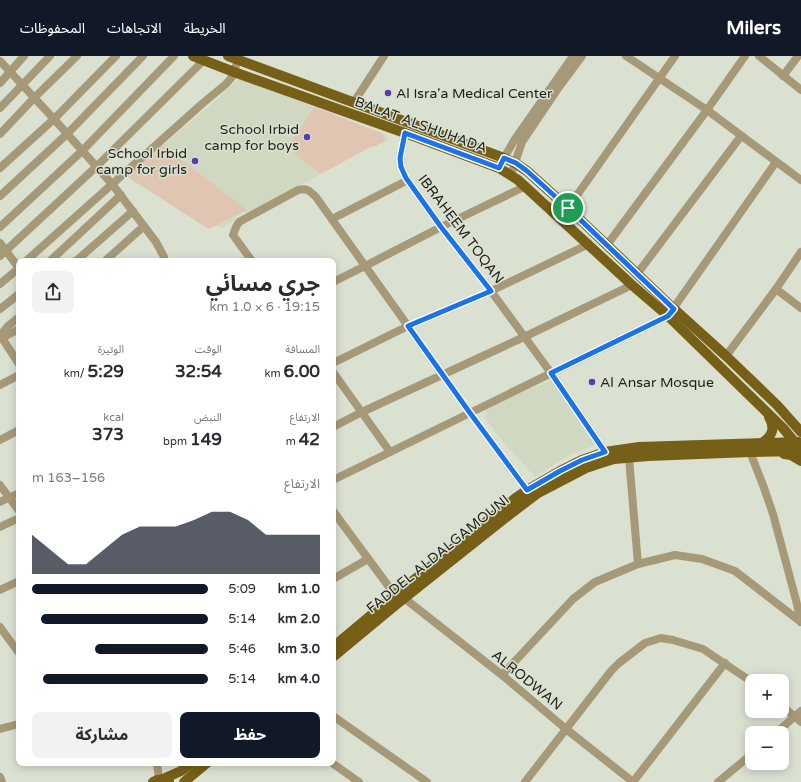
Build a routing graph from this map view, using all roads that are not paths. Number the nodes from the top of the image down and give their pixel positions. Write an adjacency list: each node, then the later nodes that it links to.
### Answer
1 (24, 56): 20 (street)
2 (50, 56): 25 (street)
3 (77, 56): 27 (street)
4 (116, 56): 31 (street)
5 (143, 56): 34 (street)
6 (174, 56): 36 (street)
7 (193, 56): 17 (main road, BALAT ALSHUHADA)
8 (228, 56): 18 (main road)
9 (384, 56): 28 (street)
10 (573, 56): 37 (street)
11 (582, 56): 39 (street)
12 (626, 56): 23 (street)
13 (675, 56): 23 (street)
14 (745, 56): 30 (street)
15 (758, 56): 22 (street)
16 (798, 56): 22 (street)
17 (204, 60): 21 (main road, BALAT ALSHUHADA); 40 (street)
18 (238, 60): 21 (street); 28 (main road)
19 (0, 61): 20 (street)
20 (10, 72): 24 (street); 25 (street)
21 (234, 72): 32 (main road, BALAT ALSHUHADA); 46 (street)
22 (783, 76): 26 (street)
23 (659, 79): 30 (street); 50 (street)
24 (0, 82)
25 (22, 85): 27 (street); 29 (street)
26 (801, 90)
27 (34, 98): 31 (street); 33 (street)
28 (354, 102): 37 (main road)
29 (0, 108)
30 (706, 110): 35 (street); 58 (street)
31 (54, 119): 34 (street); 41 (street)
32 (405, 133): 42 (main road, BALAT ALSHUHADA); 44 (street, IBRAHEEM TOQAN)
33 (0, 134)
34 (67, 134): 36 (street); 49 (street)
35 (741, 136): 38 (street); 70 (street)
36 (82, 151): 40 (street); 54 (street)
37 (504, 158): 39 (main road); 42 (street)
38 (776, 162): 45 (street); 79 (street)
39 (516, 163): 43 (street); 50 (main road)
40 (96, 167): 46 (street); 60 (street)
41 (0, 168)
42 (499, 168): 43 (main road, BALAT ALSHUHADA)
43 (511, 175): 47 (main road, BALAT ALSHUHADA)
44 (408, 180): 52 (street); 55 (street, IBRAHEEM TOQAN)
45 (801, 180)
46 (112, 184): 48 (street); 61 (street)
47 (526, 186): 55 (street); 57 (main road, BALAT ALSHUHADA)
48 (121, 195): 51 (street); 62 (street)
49 (0, 196)
50 (568, 208): 58 (main road)
51 (133, 211): 53 (street); 63 (street)
52 (332, 219): 66 (street); 68 (street)
53 (144, 226): 64 (street); 65 (street)
54 (0, 227)
55 (441, 227): 68 (street); 75 (street, IBRAHEEM TOQAN)
56 (0, 243): 60 (street)
57 (589, 244): 73 (main road, BALAT ALSHUHADA); 75 (street)
58 (607, 245): 70 (main road)
59 (801, 252): 74 (street)
60 (3, 254): 67 (street)
61 (29, 258)
62 (53, 258)
63 (79, 258)
64 (108, 258)
65 (164, 258)
66 (250, 258)
67 (16, 265)
68 (365, 266): 71 (street); 81 (street)
69 (16, 271): 72 (street)
70 (637, 274): 79 (main road)
71 (336, 280)
72 (0, 284)
73 (632, 285): 79 (main road, BALAT ALSHUHADA); 83 (street)
74 (776, 289): 77 (street); 85 (street)
75 (491, 291): 81 (street); 83 (street, IBRAHEEM TOQAN)
76 (16, 296): 78 (street)
77 (801, 308)
78 (0, 309)
79 (671, 313): 85 (main road); 88 (street); 95 (main road, BALAT ALSHUHADA)
80 (16, 319): 84 (street)
81 (408, 326): 87 (street); 89 (street)
82 (16, 330): 84 (street)
83 (524, 337): 88 (street, IBRAHEEM TOQAN); 89 (street)
84 (1, 338): 86 (street)
85 (726, 356): 93 (main road)
86 (16, 360)
87 (336, 362)
88 (551, 373): 96 (street); 105 (street, IBRAHEEM TOQAN)
89 (442, 375): 94 (street); 96 (street)
90 (336, 376): 94 (street)
91 (16, 377): 92 (street)
92 (0, 385)
93 (777, 404): 97 (main road); 100 (main road)
94 (362, 412): 98 (street); 104 (street)
95 (766, 412): 102 (main road); 103 (main road, BALAT ALSHUHADA)
96 (470, 413): 104 (street); 112 (street)
97 (801, 423)
98 (336, 425)
99 (16, 432): 101 (street)
100 (801, 432)
101 (0, 440)
102 (760, 444): 103 (main road, FADDEL ALDALGAMOUNI); 105 (main road, FADDEL ALDALGAMOUNI)
103 (800, 446): 107 (main road, FADDEL ALDALGAMOUNI)
104 (390, 452): 110 (street)
105 (605, 452): 112 (main road, FADDEL ALDALGAMOUNI)
106 (750, 452): 107 (main road, FADDEL ALDALGAMOUNI); 108 (main road, FADDEL ALDALGAMOUNI); 126 (street)
107 (776, 452): 109 (main road)
108 (629, 458): 121 (street); 125 (main road, FADDEL ALDALGAMOUNI)
109 (801, 461)
110 (336, 479)
111 (0, 485): 114 (street)
112 (527, 490): 125 (main road, FADDEL ALDALGAMOUNI)
113 (16, 494): 114 (street)
114 (9, 498): 115 (street); 116 (street)
115 (0, 502)
116 (16, 507)
117 (336, 515): 120 (street, ALRODWAN)
118 (16, 519): 119 (street)
119 (0, 527)
120 (368, 559): 122 (street); 125 (street, ALRODWAN)
121 (638, 564): 126 (street); 131 (street)
122 (336, 577)
123 (16, 582): 124 (street)
124 (0, 590)
125 (400, 597): 129 (main road, FADDEL ALDALGAMOUNI); 131 (street, ALRODWAN)
126 (801, 622)
127 (0, 628): 128 (street)
128 (16, 649)
129 (336, 650)
130 (725, 664): 132 (street); 139 (street); 152 (street)
131 (502, 675): 139 (street, ALRODWAN)
132 (745, 677)
133 (789, 710): 134 (street)
134 (799, 716): 137 (street)
135 (336, 718): 150 (street)
136 (16, 725): 138 (street)
137 (785, 726)
138 (0, 729)
139 (566, 729): 151 (street); 152 (street, ALRODWAN)
140 (745, 760): 153 (street)
141 (158, 766): 146 (street)
142 (188, 766): 146 (main road)
143 (203, 766): 148 (main road)
144 (336, 766): 149 (street)
145 (0, 777): 147 (street)
146 (161, 781)
147 (2, 782)
148 (184, 782)
149 (359, 782)
150 (427, 782)
151 (525, 782)
152 (633, 782)
153 (718, 782)

